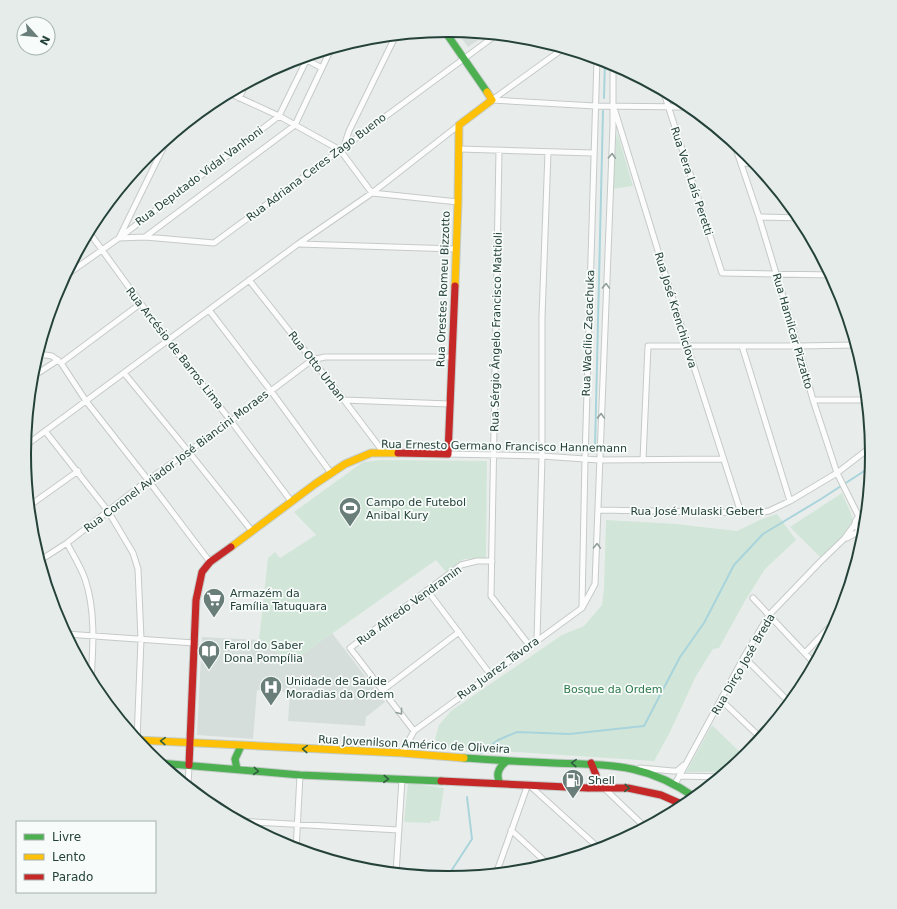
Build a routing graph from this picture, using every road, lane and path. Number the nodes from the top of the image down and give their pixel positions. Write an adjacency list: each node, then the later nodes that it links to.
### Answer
1 (449, 37): 6 (main road)
2 (490, 40): 6 (street, Rua Adriana Ceres Zago Bueno)
3 (393, 41): 24 (street)
4 (559, 52): 16 (street)
5 (328, 55): 10 (street, Rua Deputado Vidal Vanhoni)
6 (464, 58): 16 (main road); 24 (street, Rua Adriana Ceres Zago Bueno)
7 (312, 60): 10 (street)
8 (305, 62): 21 (street, Rua Deputado Vidal Vanhoni)
9 (597, 64): 17 (street, Rua Wacílio Zacachuka)
10 (322, 68): 22 (street, Rua Deputado Vidal Vanhoni)
11 (613, 71): 18 (street, Rua Wacílio Zacachuka)
12 (242, 92): 14 (street)
13 (235, 96): 14 (street)
14 (239, 98): 21 (street)
15 (666, 98): 19 (street, Rua Vera Laís Peretti)
16 (492, 100): 17 (street); 23 (main road)
17 (595, 106): 18 (street); 29 (street, Rua Wacílio Zacachuka)
18 (613, 106): 19 (street); 52 (street, Rua José Krenchiclova); 79 (street, Rua Wacílio Zacachuka, one-way to 18)
19 (668, 106): 20 (street); 46 (street, Rua Vera Laís Peretti)
20 (679, 106)
21 (279, 116): 22 (street); 37 (street, Rua Deputado Vidal Vanhoni)
22 (295, 125): 24 (street); 38 (street, Rua Deputado Vidal Vanhoni)
23 (459, 125): 25 (main road, Rua Orestes Romeu Bizzotto); 33 (street)
24 (342, 148): 33 (street); 38 (street, Rua Adriana Ceres Zago Bueno)
25 (459, 149): 26 (street); 34 (main road, Rua Orestes Romeu Bizzotto)
26 (499, 150): 28 (street); 75 (street, Rua Sérgio Ângelo Francisco Mattioli)
27 (161, 151): 40 (street)
28 (548, 152): 29 (street); 76 (street)
29 (593, 153): 77 (street, Rua Wacílio Zacachuka)
30 (738, 153): 31 (street, Rua Hamilcar Pizzatto)
31 (741, 163): 32 (street); 35 (street, Rua Hamilcar Pizzatto)
32 (748, 163)
33 (372, 193): 34 (street); 42 (street)
34 (458, 202): 43 (main road, Rua Orestes Romeu Bizzotto)
35 (759, 217): 36 (street); 46 (street, Rua Hamilcar Pizzatto)
36 (792, 218)
37 (131, 228): 40 (street, Rua Deputado Vidal Vanhoni); 41 (street)
38 (145, 237): 41 (street, Rua Adriana Ceres Zago Bueno)
39 (92, 238): 44 (street, Rua Arcésio de Barros Lima)
40 (119, 238): 41 (street, Rua Adriana Ceres Zago Bueno); 44 (street, Rua Deputado Vidal Vanhoni)
41 (136, 238)
42 (298, 244): 43 (street); 48 (street)
43 (456, 249): 57 (main road, Rua Orestes Romeu Bizzotto)
44 (101, 250): 45 (street, Rua Deputado Vidal Vanhoni); 49 (street, Rua Arcésio de Barros Lima)
45 (74, 269)
46 (776, 274): 47 (street); 55 (street, Rua Hamilcar Pizzatto)
47 (825, 275)
48 (249, 280): 50 (street); 58 (street, Rua Otto Urban)
49 (140, 304): 51 (street, Rua Arcésio de Barros Lima); 59 (street)
50 (209, 310): 51 (street); 62 (street)
51 (168, 341): 61 (street); 68 (street, Rua Arcésio de Barros Lima)
52 (687, 345): 54 (street); 78 (street, Rua José Krenchiclova); 80 (street)
53 (852, 345): 55 (street)
54 (742, 346): 55 (street); 86 (street)
55 (798, 346): 64 (street, Rua Hamilcar Pizzatto)
56 (43, 355): 59 (street)
57 (451, 357): 58 (street); 67 (main road, Rua Orestes Romeu Bizzotto)
58 (312, 360): 62 (street, Rua Coronel Aviador José Biancini Moraes); 63 (street, Rua Otto Urban)
59 (60, 361): 60 (street); 66 (street)
60 (39, 373)
61 (124, 373): 66 (street); 71 (street)
62 (271, 391): 68 (street, Rua Coronel Aviador José Biancini Moraes); 82 (street)
63 (344, 400): 67 (street); 73 (street, Rua Otto Urban)
64 (812, 400): 65 (street); 83 (street, Rua Hamilcar Pizzatto)
65 (862, 400)
66 (86, 401): 69 (street); 84 (street)
67 (449, 404): 74 (main road, Rua Orestes Romeu Bizzotto)
68 (231, 421): 71 (street, Rua Coronel Aviador José Biancini Moraes); 85 (street, Rua Arcésio de Barros Lima)
69 (45, 431): 70 (street); 81 (street)
70 (31, 441)
71 (188, 450): 84 (street, Rua Coronel Aviador José Biancini Moraes); 94 (street)
72 (866, 451): 83 (street, Rua José Mulaski Gebert)
73 (384, 453): 74 (main road, Rua Ernesto Germano Francisco Hannemann); 82 (main road, Rua Ernesto Germano Francisco Hannemann)
74 (448, 454): 75 (street, Rua Ernesto Germano Francisco Hannemann)
75 (494, 455): 76 (street, Rua Ernesto Germano Francisco Hannemann); 99 (street, Rua Sérgio Ângelo Francisco Mattioli)
76 (542, 456): 77 (street, Rua Ernesto Germano Francisco Hannemann); 111 (street)
77 (585, 459): 79 (street, Rua Ernesto Germano Francisco Hannemann); 104 (street, Rua Wacílio Zacachuka)
78 (723, 459): 80 (street, Rua Ernesto Germano Francisco Hannemann); 90 (street, Rua José Krenchiclova)
79 (599, 460): 80 (street, Rua Ernesto Germano Francisco Hannemann); 88 (street, Rua Wacílio Zacachuka)
80 (643, 460)
81 (78, 472): 87 (street); 89 (street)
82 (331, 473): 85 (main road, Rua Ernesto Germano Francisco Hannemann)
83 (838, 475): 86 (street, Rua José Mulaski Gebert); 91 (street, Rua Hamilcar Pizzatto)
84 (148, 480): 89 (street, Rua Coronel Aviador José Biancini Moraes); 100 (street)
85 (291, 501): 94 (main road, Rua Ernesto Germano Francisco Hannemann)
86 (790, 501): 90 (street, Rua José Mulaski Gebert)
87 (34, 502)
88 (598, 510): 90 (street, Rua José Mulaski Gebert); 101 (street, Rua Wacílio Zacachuka, one-way to 88)
89 (108, 511): 97 (street, Rua Coronel Aviador José Biancini Moraes); 110 (street)
90 (740, 513)
91 (859, 517): 92 (street, Rua Dirço José Breda)
92 (855, 524): 93 (street); 96 (street, Rua Dirço José Breda)
93 (859, 528)
94 (252, 531): 100 (main road, Rua Ernesto Germano Francisco Hannemann)
95 (859, 531): 96 (street, Rua Dirço José Breda)
96 (844, 539): 105 (street, Rua Dirço José Breda)
97 (67, 543): 98 (street, Rua Coronel Aviador José Biancini Moraes); 109 (street)
98 (44, 558)
99 (492, 561): 102 (street, Rua Alfredo Vendramin); 113 (street, Rua Sérgio Ângelo Francisco Mattioli)
100 (210, 562): 112 (main road, Rua Ernesto Germano Francisco Hannemann)
101 (595, 584): 104 (street, Rua Juarez Távora)
102 (427, 590): 107 (street); 119 (street, Rua Alfredo Vendramin)
103 (753, 598): 105 (street)
104 (582, 608): 111 (street, Rua Juarez Távora)
105 (769, 615): 114 (street); 115 (street, Rua Dirço José Breda)
106 (827, 630): 114 (street)
107 (459, 632): 118 (street); 119 (street)
108 (72, 634): 109 (street)
109 (94, 636): 110 (street); 117 (street)
110 (141, 639): 112 (street); 123 (street)
111 (537, 640): 113 (street, Rua Juarez Távora)
112 (194, 643): 126 (main road, Rua Ernesto Germano Francisco Hannemann)
113 (529, 645): 118 (street, Rua Juarez Távora)
114 (805, 653): 116 (street)
115 (744, 657): 120 (street, Rua Dirço José Breda); 121 (street)
116 (812, 660)
117 (92, 671)
118 (490, 674): 122 (street, Rua Juarez Távora)
119 (383, 690): 122 (street, one-way to 122)
120 (721, 700): 124 (street); 130 (street, Rua Dirço José Breda)
121 (787, 700)
122 (414, 730): 128 (street, Rua Juarez Távora)
123 (137, 733)
124 (758, 735)
125 (144, 740): 126 (main road, Rua Jovenilson Américo de Oliveira, one-way to 125)
126 (191, 742): 127 (main road, Rua Jovenilson Américo de Oliveira); 133 (main road, Rua Ernesto Germano Francisco Hannemann)
127 (241, 746): 128 (main road, Rua Jovenilson Américo de Oliveira, one-way to 127); 135 (main road)
128 (402, 753): 129 (main road, Rua Jovenilson Américo de Oliveira)
129 (507, 761): 131 (main road, Rua Jovenilson Américo de Oliveira, one-way to 129); 141 (main road)
130 (687, 762): 134 (street, Rua Jovenilson Américo de Oliveira); 137 (street, Rua Dirço José Breda)
131 (590, 763): 134 (main road, Rua Jovenilson Américo de Oliveira); 145 (main road)
132 (168, 764): 133 (main road)
133 (189, 765): 135 (main road); 140 (street, Rua Ernesto Germano Francisco Hannemann)
134 (627, 766): 143 (main road)
135 (237, 769): 136 (main road, one-way to 136)
136 (300, 775): 139 (main road, one-way to 139); 149 (street)
137 (679, 776): 138 (street); 143 (street, Rua Dirço José Breda)
138 (715, 776)
139 (402, 779): 141 (main road); 151 (street)
140 (188, 781)
141 (500, 783): 142 (main road)
142 (528, 784): 145 (main road); 152 (street); 154 (street)
143 (675, 784): 146 (main road)
144 (603, 787): 145 (main road); 147 (main road, one-way to 147); 150 (street)
145 (588, 788)
146 (691, 795)
147 (679, 803)
148 (250, 822): 149 (street)
149 (297, 824): 151 (street); 153 (street)
150 (642, 824)
151 (399, 830): 156 (street)
152 (511, 830): 155 (street); 157 (street)
153 (296, 843)
154 (595, 845)
155 (545, 861)
156 (396, 868)
157 (498, 869)

